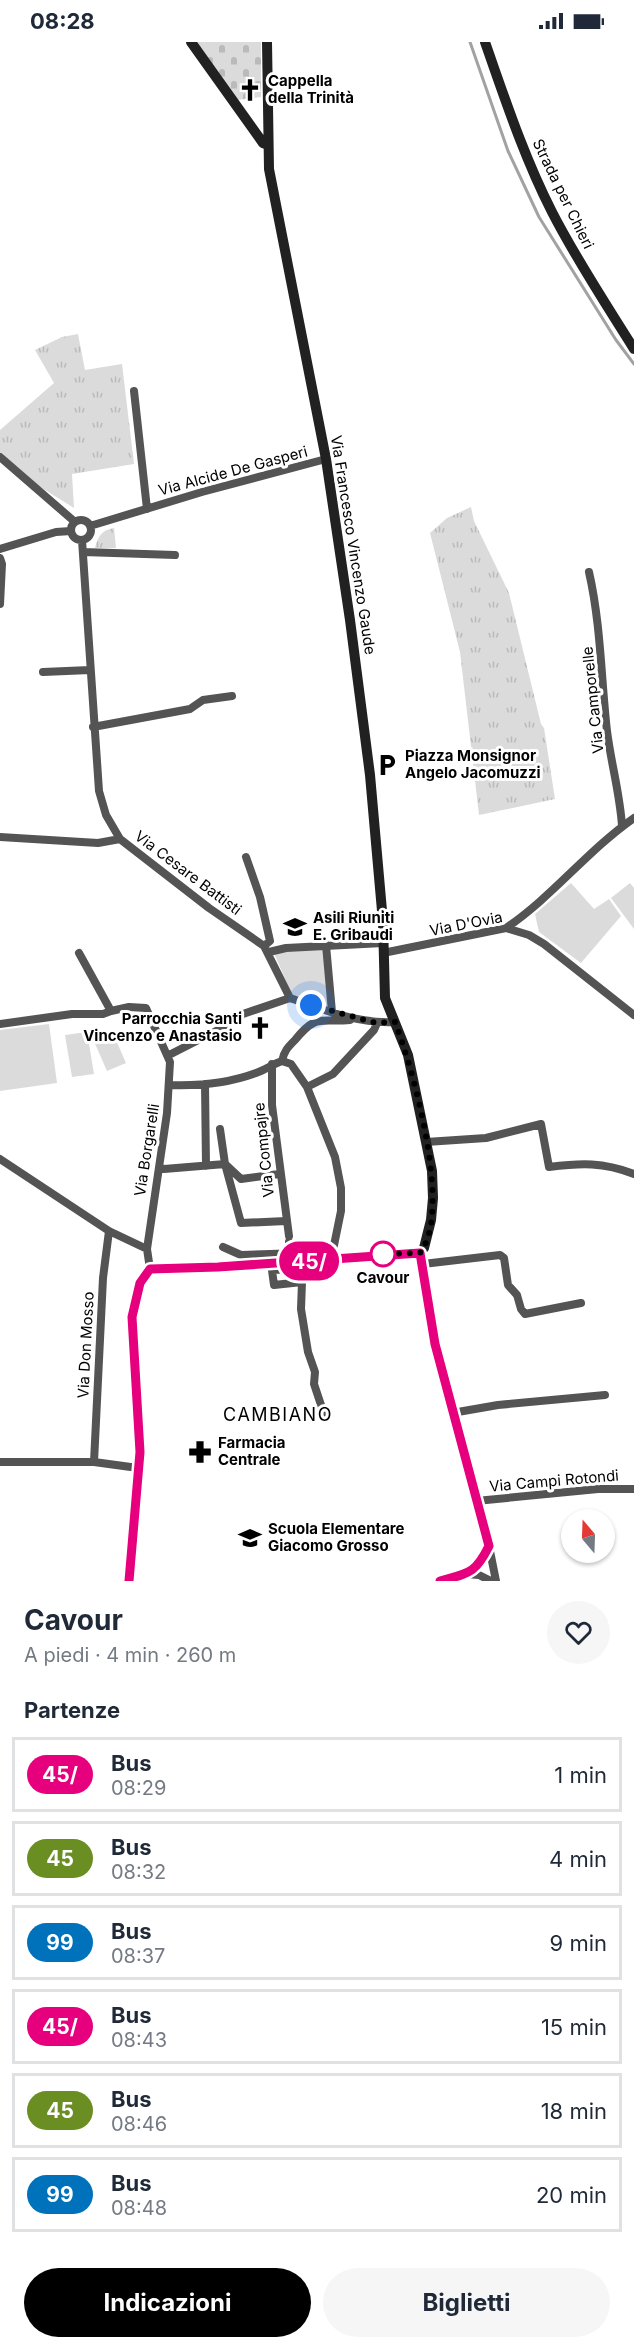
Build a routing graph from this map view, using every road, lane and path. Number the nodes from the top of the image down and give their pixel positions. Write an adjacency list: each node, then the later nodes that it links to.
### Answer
1 (191, 42): 4 (street)
2 (267, 42): 4 (street, Via Francesco Vincenzo Gaude)
3 (484, 42): 5 (street, Strada per Chieri)
4 (268, 145): 8 (street, Via Francesco Vincenzo Gaude)
5 (634, 349)
6 (135, 391): 9 (street, Via Alcide De Gasperi)
7 (0, 457): 10 (street)
8 (326, 459): 9 (street, Via Alcide De Gasperi); 31 (street, Via Francesco Vincenzo Gaude)
9 (147, 509): 11 (street, Via Alcide De Gasperi)
10 (75, 522): 11 (street); 12 (street)
11 (90, 526): 13 (street)
12 (72, 531): 13 (street); 14 (street)
13 (82, 540): 15 (street, Via Cesare Battisti)
14 (0, 549)
15 (83, 552): 16 (street); 20 (street, Via Cesare Battisti)
16 (175, 555)
17 (0, 558): 19 (street)
18 (589, 572): 25 (street, Via Camporelle)
19 (0, 604)
20 (90, 670): 21 (street); 23 (street, Via Cesare Battisti)
21 (43, 672)
22 (232, 696): 23 (street)
23 (93, 726): 27 (street, Via Cesare Battisti)
24 (634, 818): 25 (street)
25 (622, 826): 29 (street)
26 (0, 837): 27 (street)
27 (120, 839): 32 (street, Via Cesare Battisti)
28 (246, 857): 32 (street)
29 (506, 927): 31 (street, Via D'Ovia); 37 (street, Via D'Ovia)
30 (326, 945): 31 (street, Via D'Ovia); 32 (street, Via D'Ovia); 36 (street)
31 (383, 948): 39 (street, Via Francesco Vincenzo Gaude)
32 (266, 949): 34 (street)
33 (79, 953): 35 (street)
34 (290, 998): 36 (street); 42 (street)
35 (111, 1011): 41 (street); 42 (street)
36 (332, 1012): 38 (street)
37 (634, 1015)
38 (354, 1018): 40 (street); 43 (street)
39 (395, 1022): 40 (street); 49 (street, Via Francesco Vincenzo Gaude)
40 (376, 1023): 47 (street)
41 (0, 1024)
42 (169, 1055): 46 (street, Via Borgarelli)
43 (282, 1060): 44 (street); 47 (street)
44 (272, 1064): 45 (street); 54 (street, Via Compajre)
45 (205, 1084): 46 (street); 52 (street)
46 (170, 1085): 53 (street, Via Borgarelli)
47 (307, 1087): 61 (street)
48 (220, 1129): 51 (street)
49 (426, 1142): 55 (street); 62 (street, Via Francesco Vincenzo Gaude)
50 (0, 1159): 57 (street)
51 (225, 1164): 52 (street); 54 (street); 56 (street)
52 (206, 1166): 53 (street)
53 (160, 1168): 59 (street, Via Borgarelli)
54 (279, 1174): 56 (street, Via Compajre)
55 (634, 1174)
56 (286, 1221): 60 (street, Via Compajre)
57 (109, 1231): 59 (street); 72 (street, Via Don Mosso)
58 (223, 1246): 60 (street)
59 (147, 1249): 65 (street, Via Borgarelli)
60 (290, 1253): 61 (street)
61 (332, 1256): 62 (street); 63 (street)
62 (421, 1259): 67 (street); 69 (street)
63 (301, 1265): 64 (street); 66 (street)
64 (272, 1267): 65 (street); 66 (street)
65 (150, 1269): 73 (street)
66 (302, 1282): 70 (street)
67 (581, 1303)
68 (605, 1395): 69 (street)
69 (452, 1413): 75 (street)
70 (324, 1414)
71 (0, 1462): 72 (street)
72 (94, 1462): 73 (street)
73 (138, 1468): 78 (street)
74 (634, 1488): 75 (street, Via Campi Rotondi)
75 (476, 1501): 76 (street)
76 (489, 1546): 77 (street); 81 (street)
77 (466, 1574): 79 (street); 80 (street)
78 (129, 1581)
79 (440, 1581)
80 (491, 1581)
81 (496, 1581)

